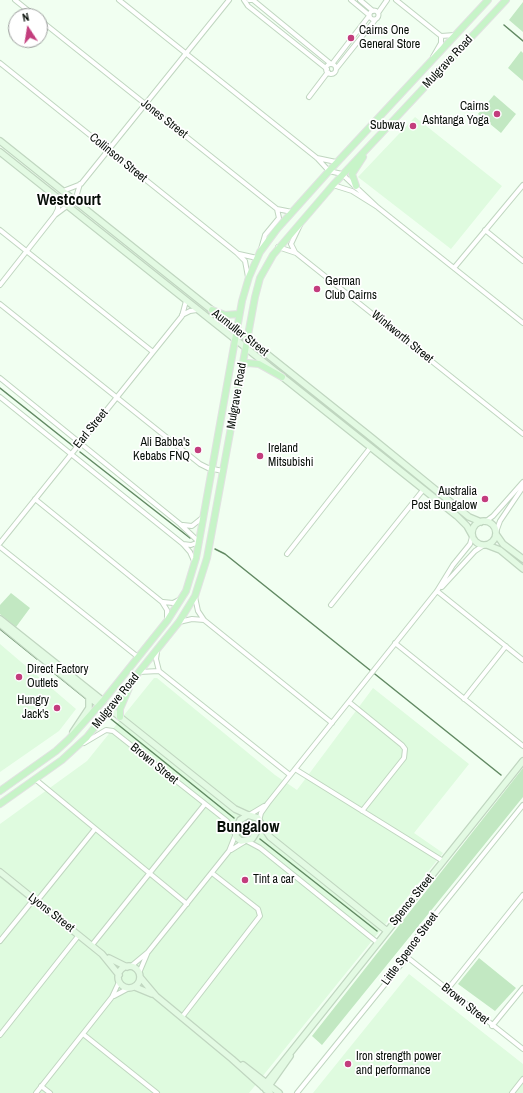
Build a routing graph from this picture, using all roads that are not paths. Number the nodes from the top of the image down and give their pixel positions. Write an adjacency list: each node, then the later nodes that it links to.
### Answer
1 (15, 0): 14 (street)
2 (119, 0): 21 (street)
3 (229, 0): 21 (street)
4 (244, 0): 13 (street)
5 (249, 0): 6 (street)
6 (253, 0): 13 (street); 24 (street)
7 (351, 0): 16 (street)
8 (360, 0): 15 (street)
9 (387, 0): 15 (street)
10 (396, 0): 20 (street)
11 (488, 0): 19 (main road, Mulgrave Road)
12 (503, 1): 30 (main road, Mulgrave Road)
13 (248, 6): 26 (street)
14 (25, 8)
15 (375, 12): 16 (street); 17 (street)
16 (369, 16): 17 (street); 24 (street)
17 (375, 20): 25 (street)
18 (48, 26): 28 (street, Jones Street)
19 (457, 34): 20 (street); 22 (main road, Mulgrave Road)
20 (440, 36): 22 (street)
21 (185, 52): 28 (street); 33 (street)
22 (431, 61): 34 (main road, Mulgrave Road)
23 (0, 63): 31 (street, Collinson Street)
24 (331, 64): 25 (street); 26 (street)
25 (336, 69): 26 (street)
26 (327, 71): 27 (street)
27 (309, 97)
28 (145, 104): 31 (street); 47 (street, Jones Street)
29 (0, 141): 37 (street, Aumuller Street)
30 (374, 141): 36 (main road, Mulgrave Road); 41 (main road)
31 (108, 150): 38 (street); 56 (street, Collinson Street)
32 (0, 152): 43 (street, Aumuller Street)
33 (316, 158): 34 (street); 35 (street)
34 (336, 162): 35 (main road, Mulgrave Road)
35 (329, 171): 36 (street); 48 (main road, Mulgrave Road)
36 (342, 174): 39 (main road, Mulgrave Road); 41 (street)
37 (47, 178): 42 (street, Aumuller Street); 45 (street)
38 (81, 184): 42 (street); 44 (street)
39 (333, 184): 46 (street); 50 (main road, Mulgrave Road)
40 (523, 185): 52 (street)
41 (356, 186): 46 (street)
42 (63, 191): 44 (street, Aumuller Street)
43 (58, 199): 45 (street, Aumuller Street); 49 (street)
44 (79, 204): 59 (street, Aumuller Street)
45 (67, 206): 49 (street); 64 (street, Aumuller Street)
46 (376, 206): 61 (street)
47 (277, 209): 48 (street, Jones Street); 55 (street)
48 (292, 212): 55 (main road, Mulgrave Road)
49 (55, 215): 54 (street)
50 (301, 221): 53 (main road, Mulgrave Road); 57 (street)
51 (0, 230): 54 (street)
52 (485, 230): 60 (street); 61 (street)
53 (278, 247): 57 (street, Winkworth Street); 74 (main road, Mulgrave Road)
54 (26, 251): 63 (street); 76 (street)
55 (260, 252): 58 (main road, Mulgrave Road)
56 (237, 253): 58 (street); 62 (street)
57 (296, 253): 85 (street, Winkworth Street)
58 (257, 258): 62 (main road, Mulgrave Road)
59 (150, 260): 64 (street); 68 (street, Aumuller Street)
60 (523, 261)
61 (454, 268): 71 (street)
62 (248, 277): 69 (main road, Mulgrave Road)
63 (0, 285)
64 (168, 287): 65 (street, Aumuller Street)
65 (186, 301): 67 (street, Aumuller Street); 70 (street, Earl Street)
66 (0, 304): 82 (street)
67 (197, 310): 70 (street, Earl Street); 73 (street, Aumuller Street)
68 (212, 310): 69 (main road); 72 (street, Aumuller Street)
69 (239, 314): 72 (main road, Mulgrave Road)
70 (182, 316): 76 (street, Earl Street)
71 (523, 323)
72 (237, 330): 73 (main road, Mulgrave Road); 74 (street, Aumuller Street)
73 (235, 338): 75 (street, Aumuller Street); 89 (main road, Mulgrave Road)
74 (247, 338): 75 (main road, Mulgrave Road); 80 (street, Aumuller Street)
75 (246, 346): 77 (main road, Mulgrave Road); 78 (street, Aumuller Street)
76 (153, 352): 82 (street, Earl Street)
77 (242, 366): 78 (main road); 90 (main road, Mulgrave Road)
78 (282, 377): 84 (street, Aumuller Street)
79 (0, 378): 86 (street)
80 (308, 388): 84 (street); 96 (street, Aumuller Street)
81 (2, 398): 83 (street); 88 (street)
82 (116, 398): 86 (street, Earl Street); 89 (street)
83 (0, 403)
84 (326, 413): 87 (street, Aumuller Street)
85 (523, 434)
86 (80, 443): 88 (street, Earl Street); 97 (street)
87 (370, 448): 93 (street, Aumuller Street); 105 (street)
88 (71, 454): 94 (street, Earl Street); 102 (street)
89 (212, 469): 90 (street); 95 (main road, Mulgrave Road)
90 (223, 471): 110 (main road, Mulgrave Road)
91 (523, 482): 96 (street)
92 (523, 487): 98 (street)
93 (423, 490): 99 (street, Aumuller Street); 113 (street)
94 (35, 499): 101 (street, Earl Street); 112 (street)
95 (204, 516): 97 (street); 100 (main road, Mulgrave Road)
96 (483, 522): 98 (street); 99 (street)
97 (180, 524): 100 (street)
98 (496, 533): 103 (street); 106 (street)
99 (472, 536): 103 (street); 109 (street)
100 (199, 542): 102 (street); 107 (main road, Mulgrave Road)
101 (0, 543)
102 (183, 544): 107 (street)
103 (486, 545): 108 (street); 109 (street)
104 (0, 547): 122 (street)
105 (287, 554)
106 (523, 559)
107 (195, 563): 111 (main road, Mulgrave Road)
108 (523, 569)
109 (437, 591): 119 (street); 120 (street)
110 (195, 596): 115 (street); 117 (main road, Mulgrave Road)
111 (181, 600): 112 (street); 116 (main road, Mulgrave Road)
112 (162, 602): 116 (street)
113 (331, 605)
114 (0, 619): 130 (street, Brown Street)
115 (204, 620): 117 (street); 133 (street)
116 (167, 621): 122 (main road, Mulgrave Road)
117 (179, 622): 121 (main road, Mulgrave Road)
118 (0, 624): 127 (street, Brown Street)
119 (395, 643): 128 (street); 129 (street)
120 (506, 646): 123 (street); 128 (street)
121 (157, 650): 124 (street); 125 (main road, Mulgrave Road)
122 (138, 657): 130 (main road, Mulgrave Road)
123 (523, 660)
124 (159, 671): 125 (street); 139 (street)
125 (139, 672): 126 (main road, Mulgrave Road)
126 (133, 679): 131 (main road, Mulgrave Road); 132 (main road)
127 (89, 697): 130 (street, Brown Street); 134 (street)
128 (464, 699): 136 (street)
129 (349, 702): 133 (street); 147 (street)
130 (101, 703): 131 (main road, Brown Street); 134 (main road, Mulgrave Road)
131 (110, 709): 132 (street, Brown Street); 135 (main road, Mulgrave Road)
132 (120, 717): 146 (street, Brown Street)
133 (332, 722): 138 (street)
134 (69, 739): 141 (main road, Mulgrave Road)
135 (78, 746): 140 (main road, Mulgrave Road); 144 (street, Brown Street)
136 (523, 746)
137 (523, 761): 159 (street, Spence Street)
138 (295, 769): 139 (street); 147 (street)
139 (290, 775): 142 (street)
140 (35, 779): 143 (main road, Mulgrave Road); 152 (street)
141 (0, 791)
142 (268, 803): 148 (street); 151 (street)
143 (0, 804)
144 (205, 804): 149 (street, Brown Street); 161 (street)
145 (523, 805): 173 (street, Little Spence Street)
146 (235, 809): 148 (street, Brown Street); 150 (street, Brown Street)
147 (362, 811): 159 (street)
148 (249, 815): 150 (street); 151 (street)
149 (227, 821): 150 (street); 153 (street, Brown Street)
150 (239, 822): 153 (street)
151 (260, 822): 154 (street); 155 (street)
152 (95, 829): 161 (street); 164 (street)
153 (235, 835): 156 (street); 158 (street)
154 (256, 835): 155 (street); 156 (street); 157 (street)
155 (270, 837): 166 (street)
156 (246, 841): 157 (street); 158 (street)
157 (260, 848): 169 (street)
158 (229, 851): 162 (street)
159 (443, 861): 166 (street, Spence Street)
160 (0, 872): 164 (street, Lyons Street)
161 (150, 873): 165 (street); 170 (street)
162 (212, 873): 165 (street); 183 (street)
163 (523, 895): 180 (street)
164 (36, 900): 167 (street, Lyons Street); 168 (street)
165 (187, 904): 171 (street)
166 (386, 931): 169 (street, Spence Street)
167 (79, 934): 170 (street, Lyons Street); 186 (street)
168 (0, 941)
169 (378, 943): 187 (street, Spence Street)
170 (92, 945): 172 (street, Lyons Street)
171 (148, 952): 174 (street); 176 (street)
172 (102, 954): 174 (street, Lyons Street); 175 (street, Lyons Street)
173 (407, 957): 180 (street, Brown Street); 200 (street, Little Spence Street)
174 (128, 967): 175 (street); 176 (street)
175 (119, 975): 177 (street)
176 (139, 975): 178 (street); 181 (street)
177 (119, 982): 178 (street); 182 (street)
178 (132, 987): 181 (street); 182 (street)
179 (523, 988): 184 (street)
180 (447, 990): 184 (street, Brown Street)
181 (156, 996): 183 (street)
182 (112, 997): 185 (street)
183 (182, 1017): 189 (street)
184 (492, 1026): 188 (street, Brown Street)
185 (83, 1034): 194 (street); 198 (street)
186 (0, 1035)
187 (301, 1039): 191 (street, Spence Street); 192 (street, Spence Street)
188 (523, 1049)
189 (232, 1059): 190 (street); 195 (street)
190 (245, 1066): 192 (street); 195 (street)
191 (284, 1066): 195 (street, Spence Street); 199 (street)
192 (275, 1072): 195 (street, Spence Street)
193 (523, 1079): 201 (street)
194 (41, 1086): 196 (street); 197 (street)
195 (267, 1088): 199 (street)
196 (36, 1093)
197 (50, 1093)
198 (157, 1093)
199 (279, 1093)
200 (297, 1093)
201 (512, 1093)

